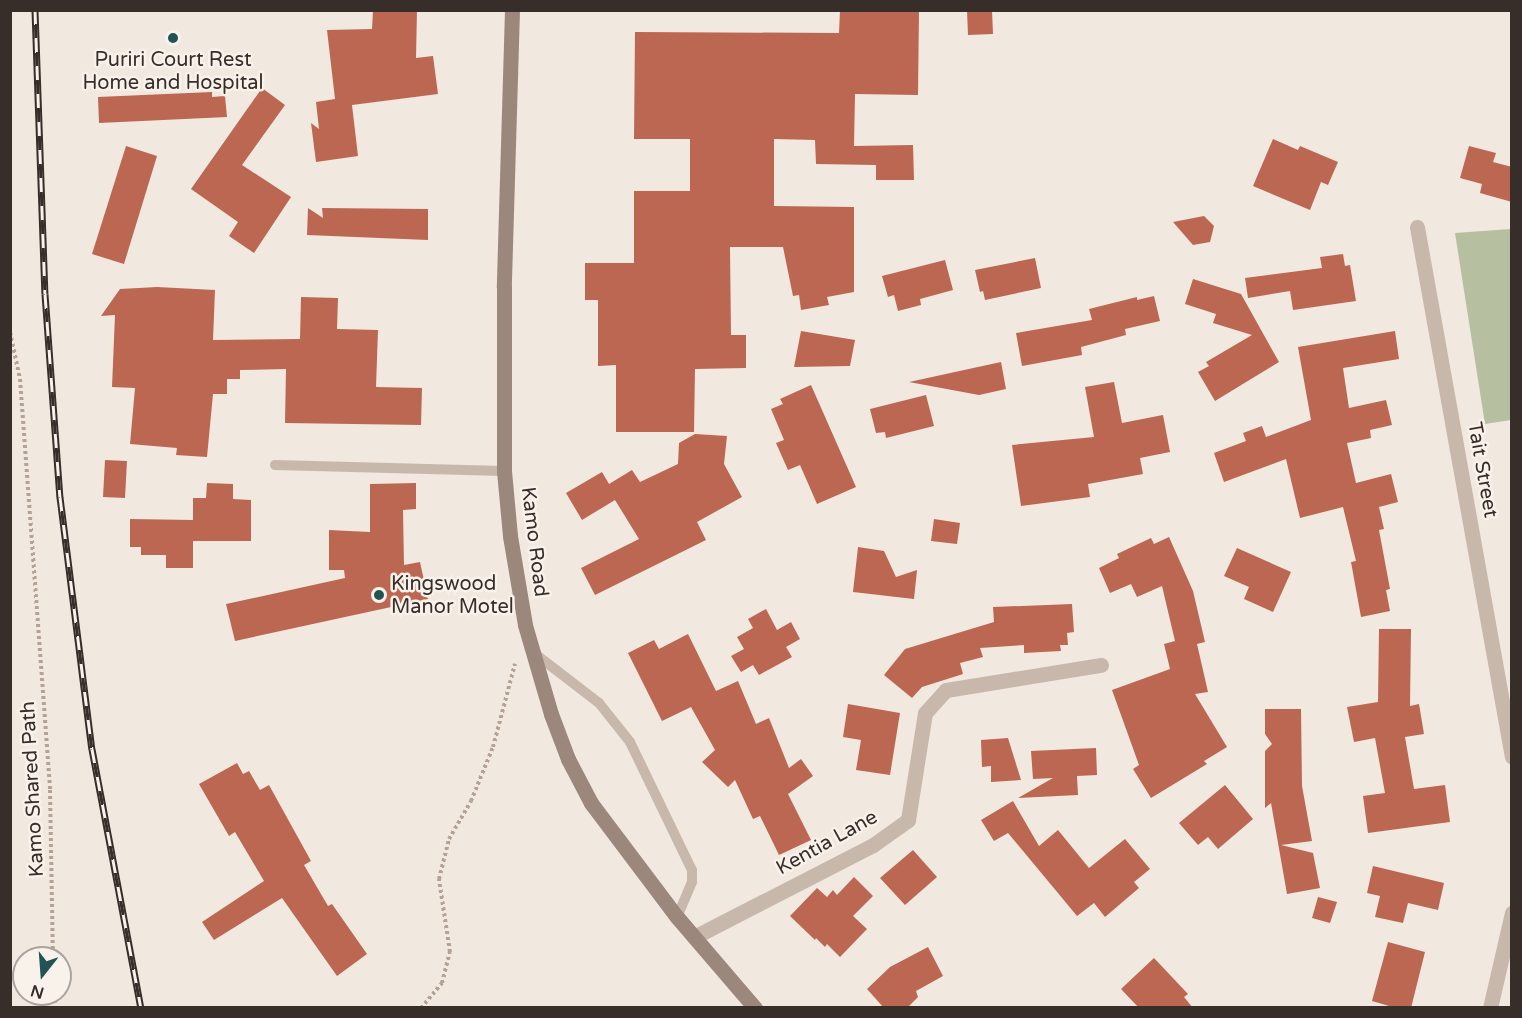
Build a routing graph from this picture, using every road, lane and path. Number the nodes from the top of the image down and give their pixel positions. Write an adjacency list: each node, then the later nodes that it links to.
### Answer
1 (512, 10): 5 (main road, Kamo Road)
2 (1417, 227): 9 (street, Tait Street)
3 (10, 333): 13 (path, Kamo Shared Path)
4 (274, 465): 5 (lane)
5 (504, 471): 6 (main road, Kamo Road)
6 (534, 653): 11 (main road, Kamo Road); 11 (lane)
7 (516, 658): 14 (path)
8 (1101, 665): 12 (street, Kentia Lane)
9 (1512, 757)
10 (1512, 913): 16 (street)
11 (677, 917): 12 (main road, Kamo Road)
12 (694, 937): 15 (main road, Kamo Road)
13 (53, 946)
14 (421, 1008)
15 (755, 1008)
16 (1490, 1008)

